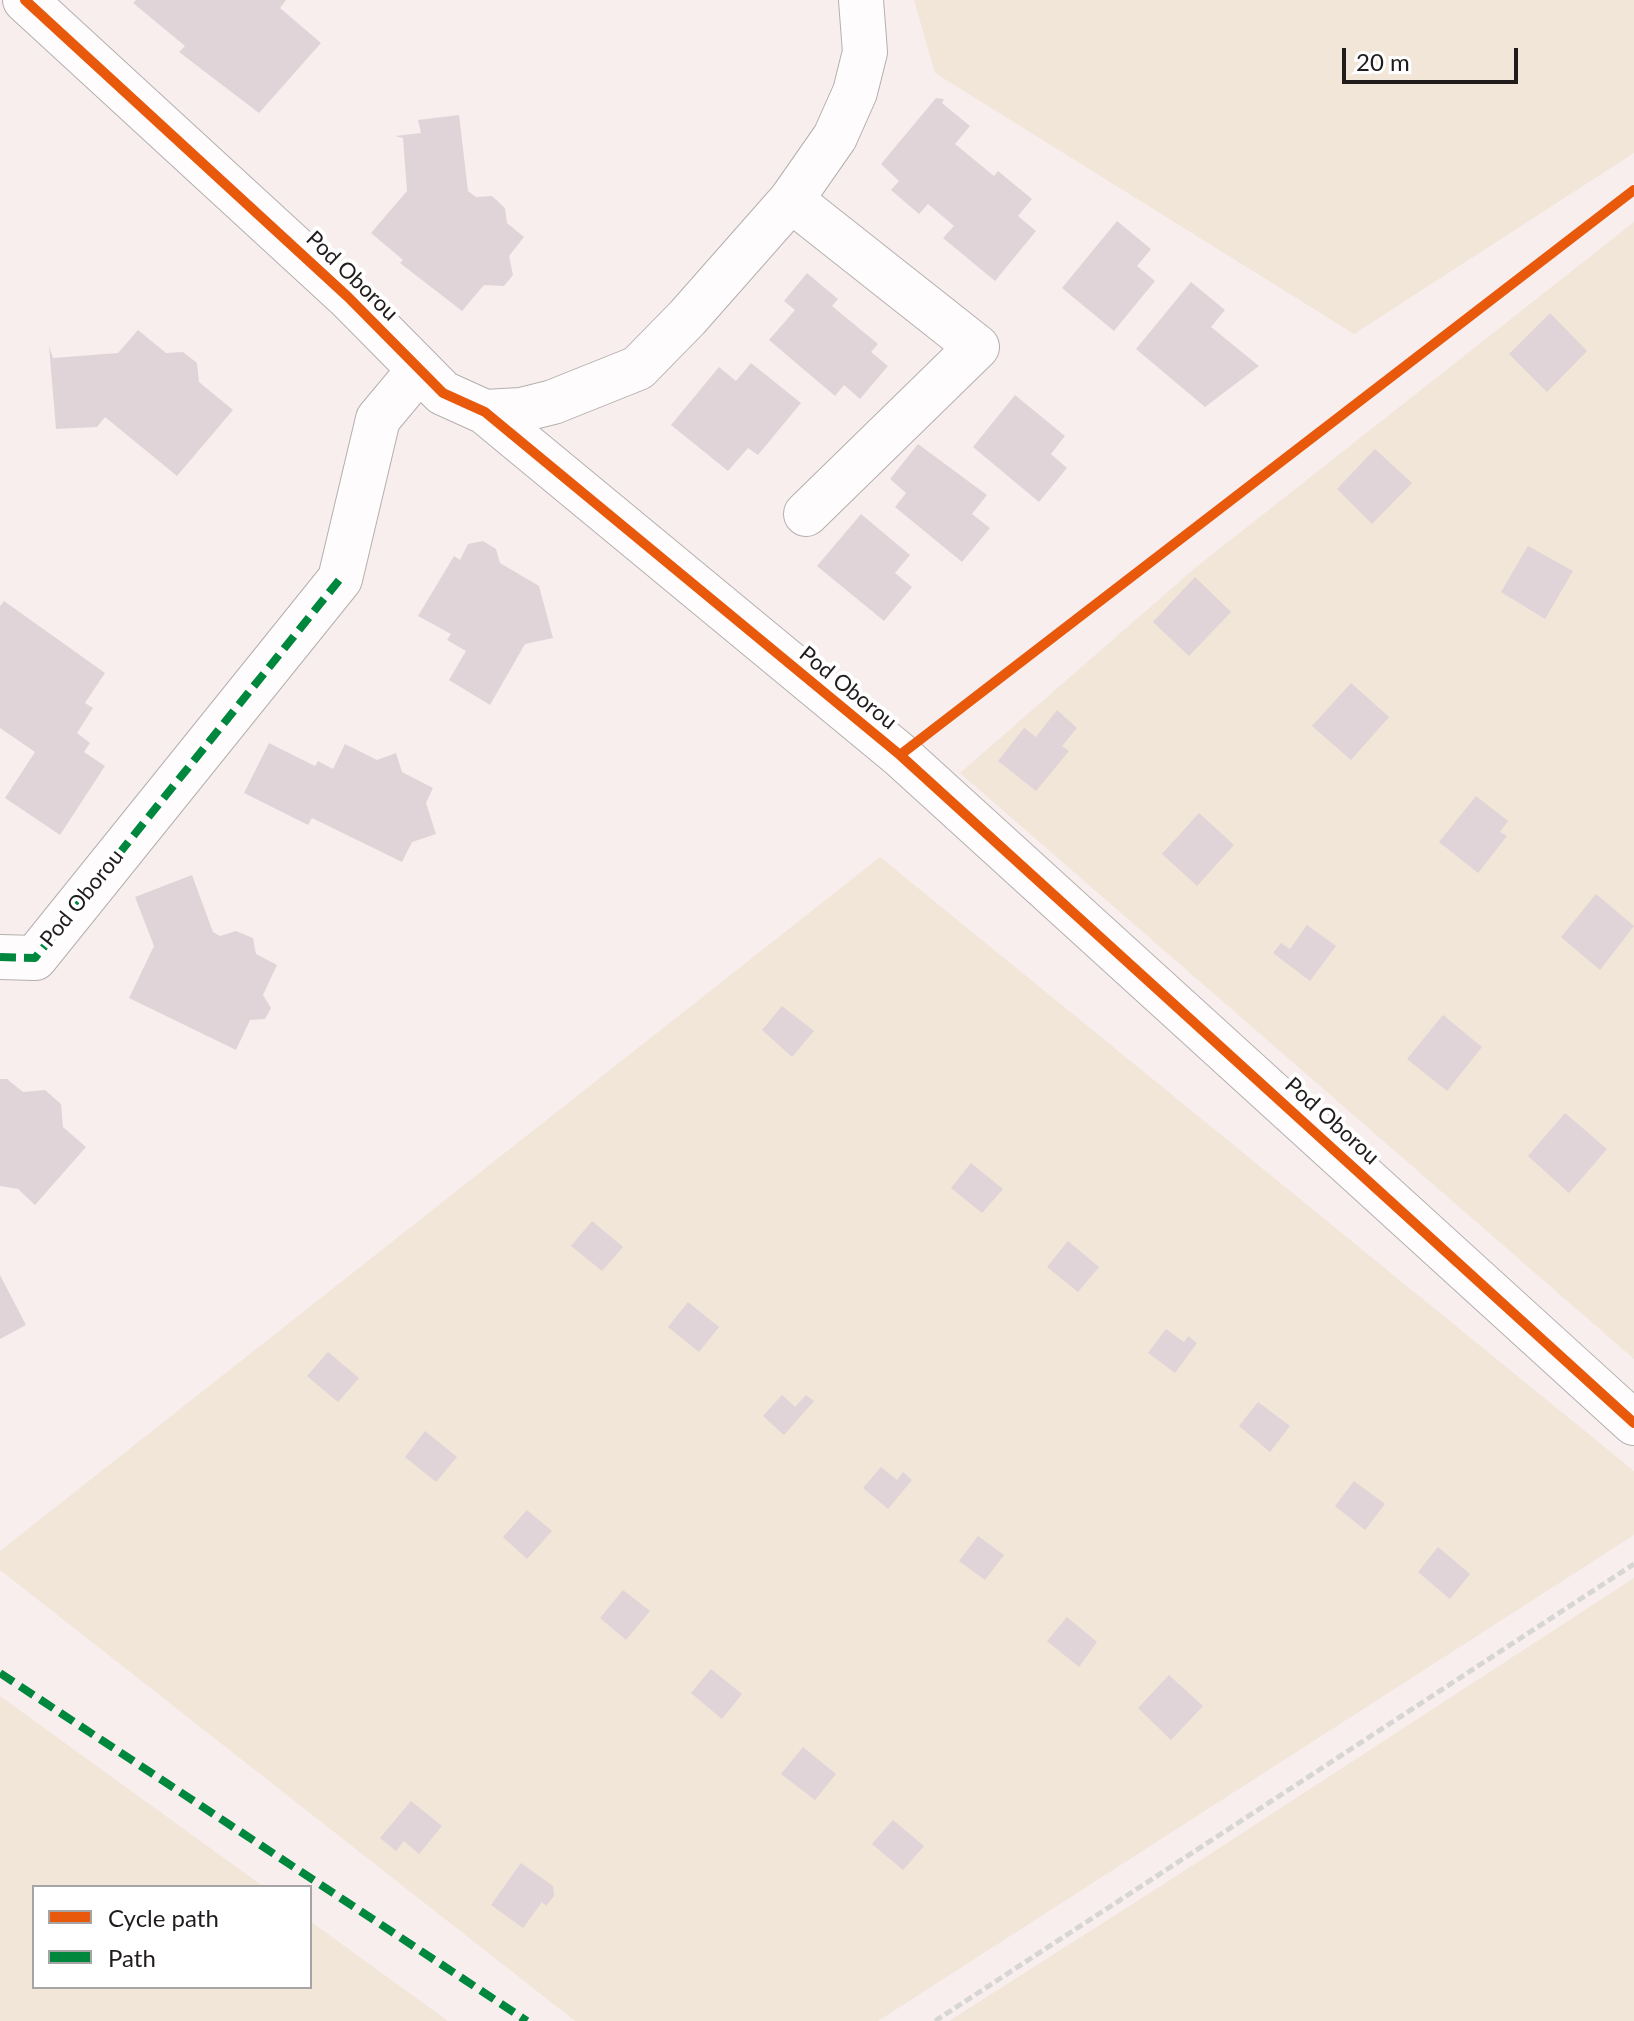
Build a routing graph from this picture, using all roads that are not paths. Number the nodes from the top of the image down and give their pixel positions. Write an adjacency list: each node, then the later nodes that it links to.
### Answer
1 (25, 0): 4 (street, Pod Oborou)
2 (861, 0): 3 (street, Pod Oborou)
3 (791, 200): 5 (street, Pod Oborou); 6 (street)
4 (419, 370): 5 (street, Pod Oborou); 7 (street, Pod Oborou)
5 (485, 412): 8 (street, Pod Oborou)
6 (806, 514)
7 (0, 957)
8 (1634, 1423)

